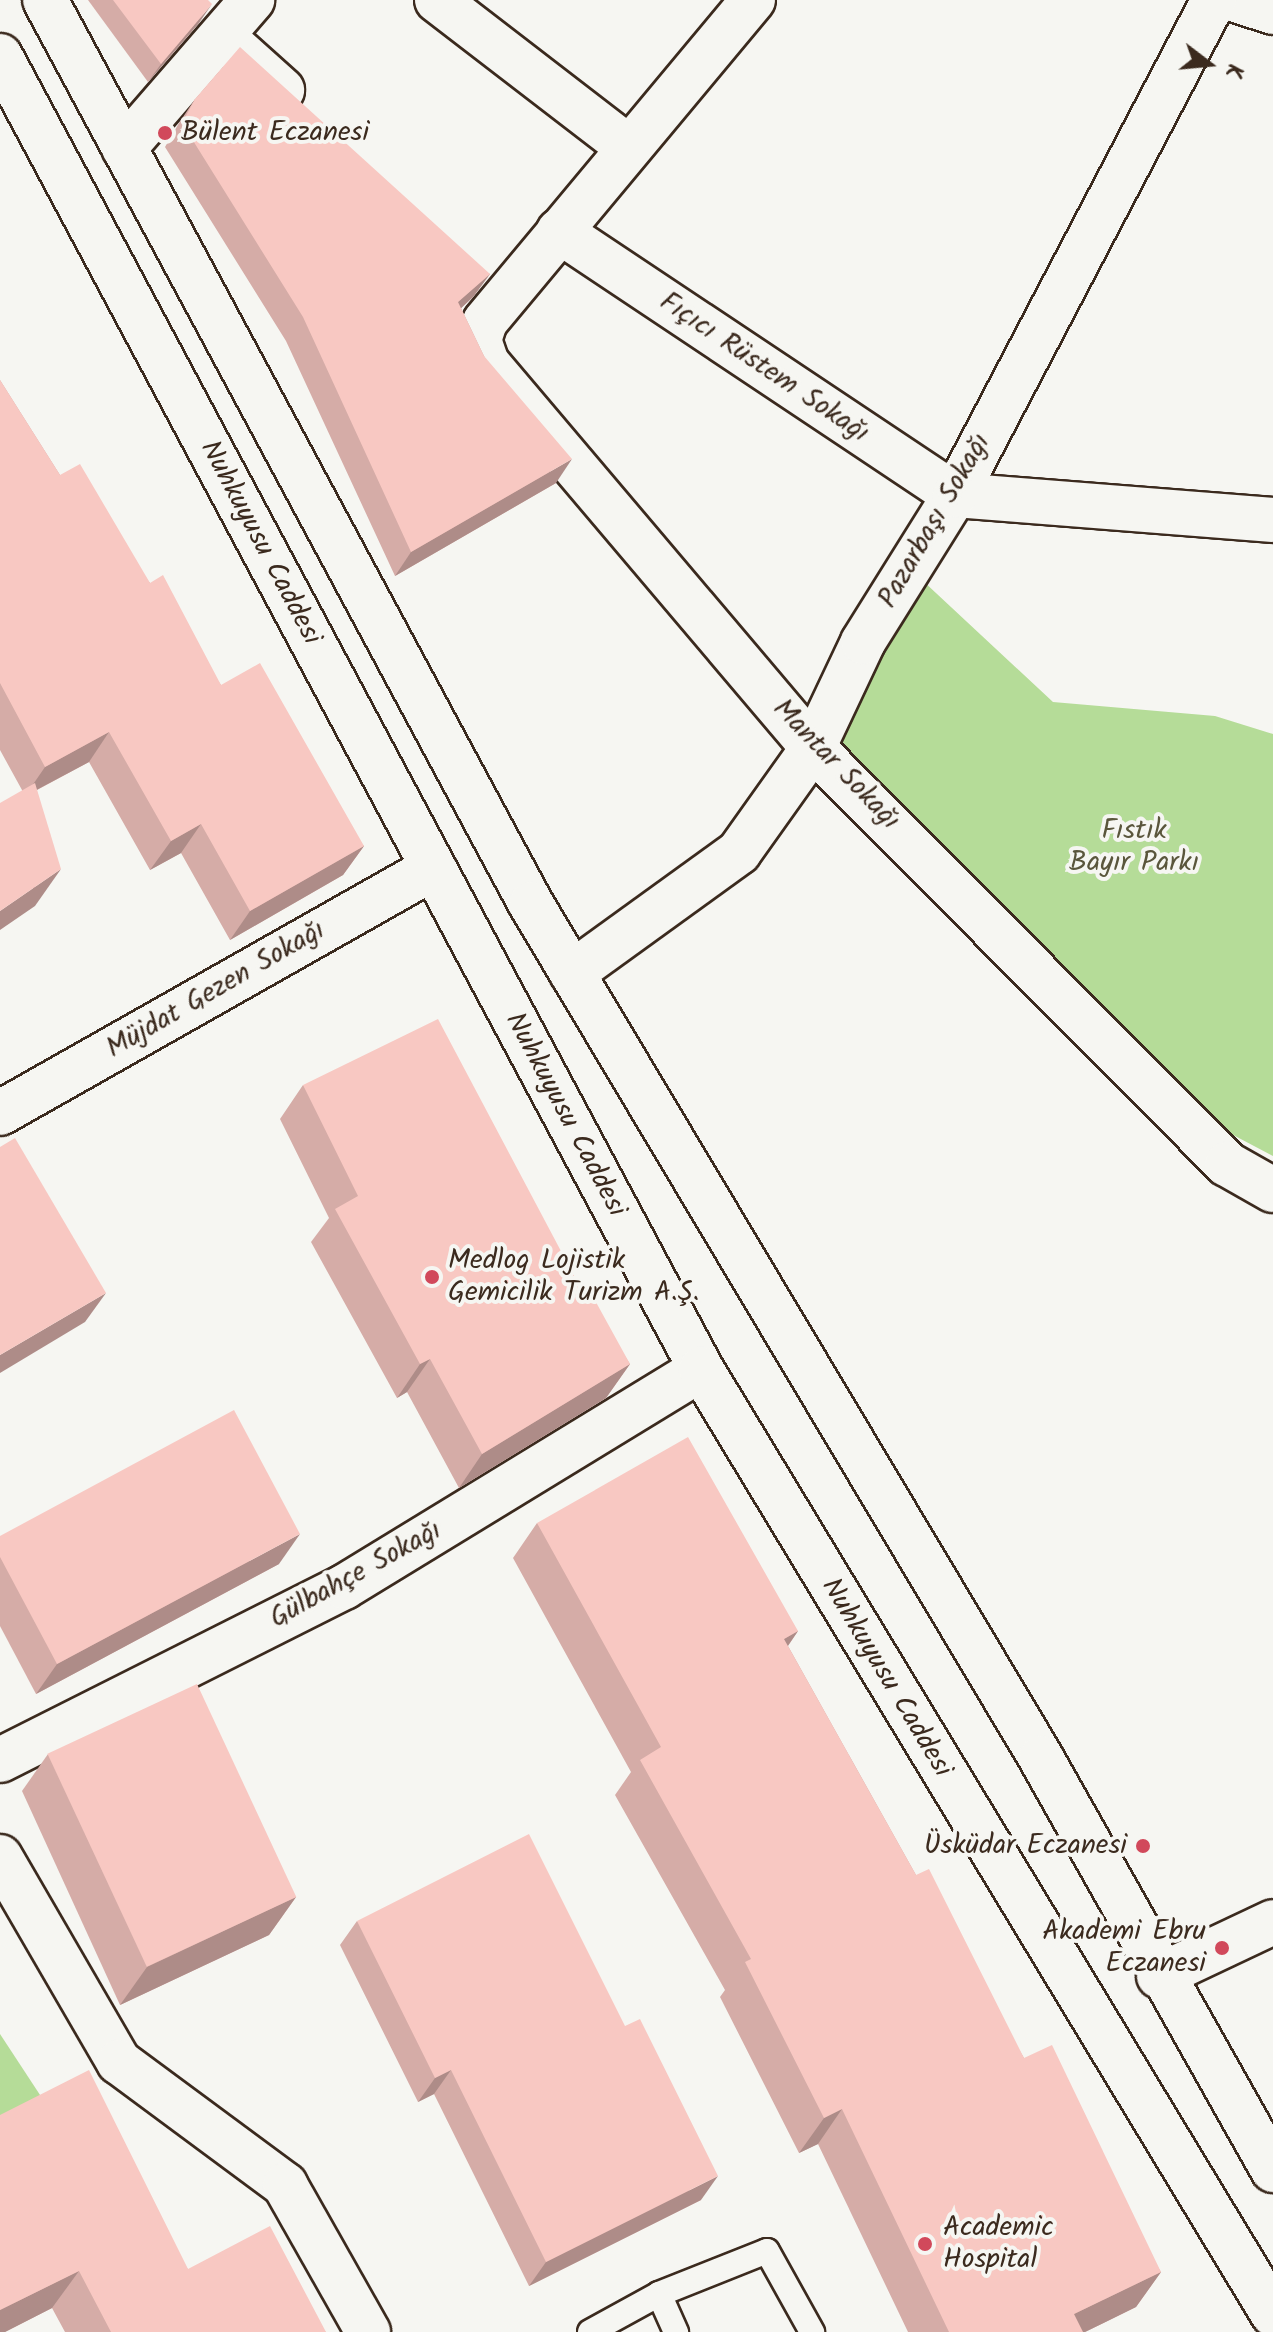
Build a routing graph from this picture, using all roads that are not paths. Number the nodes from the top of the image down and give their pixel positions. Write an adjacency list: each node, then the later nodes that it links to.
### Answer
1 (45, 0): 11 (street)
2 (252, 0): 8 (street)
3 (437, 0): 12 (street)
4 (753, 0): 12 (street)
5 (1214, 0): 16 (street, Pazarbaşı Sokağı)
6 (1236, 0): 7 (street)
7 (1273, 12)
8 (222, 36): 10 (street); 11 (street)
9 (0, 56): 19 (street, Nuhkuyusu Caddesi)
10 (313, 118)
11 (124, 148): 20 (street)
12 (629, 148): 13 (street)
13 (559, 231): 15 (street, Mantar Sokağı); 16 (street, Fıçıcı Rüstem Sokağı)
14 (473, 263): 15 (street)
15 (508, 295): 18 (street, Mantar Sokağı)
16 (955, 495): 17 (street, Fıçıcı Rüstem Sokağı); 18 (street, Pazarbaşı Sokağı)
17 (1273, 520)
18 (813, 748): 20 (street, Pazarbaşı Sokağı); 22 (street, Mantar Sokağı)
19 (433, 868): 21 (street, Müjdat Gezen Sokağı); 23 (street, Nuhkuyusu Caddesi)
20 (572, 973): 27 (street)
21 (0, 1113)
22 (1273, 1190)
23 (701, 1369): 24 (street, Gülbahçe Sokağı); 30 (street, Nuhkuyusu Caddesi)
24 (0, 1760)
25 (0, 1857): 31 (street)
26 (1273, 1922): 27 (street)
27 (1159, 1976): 28 (street)
28 (1273, 2170)
29 (659, 2294): 32 (lane); 33 (lane); 34 (lane)
30 (1273, 2314)
31 (368, 2332)
32 (590, 2332)
33 (676, 2332)
34 (812, 2332)

